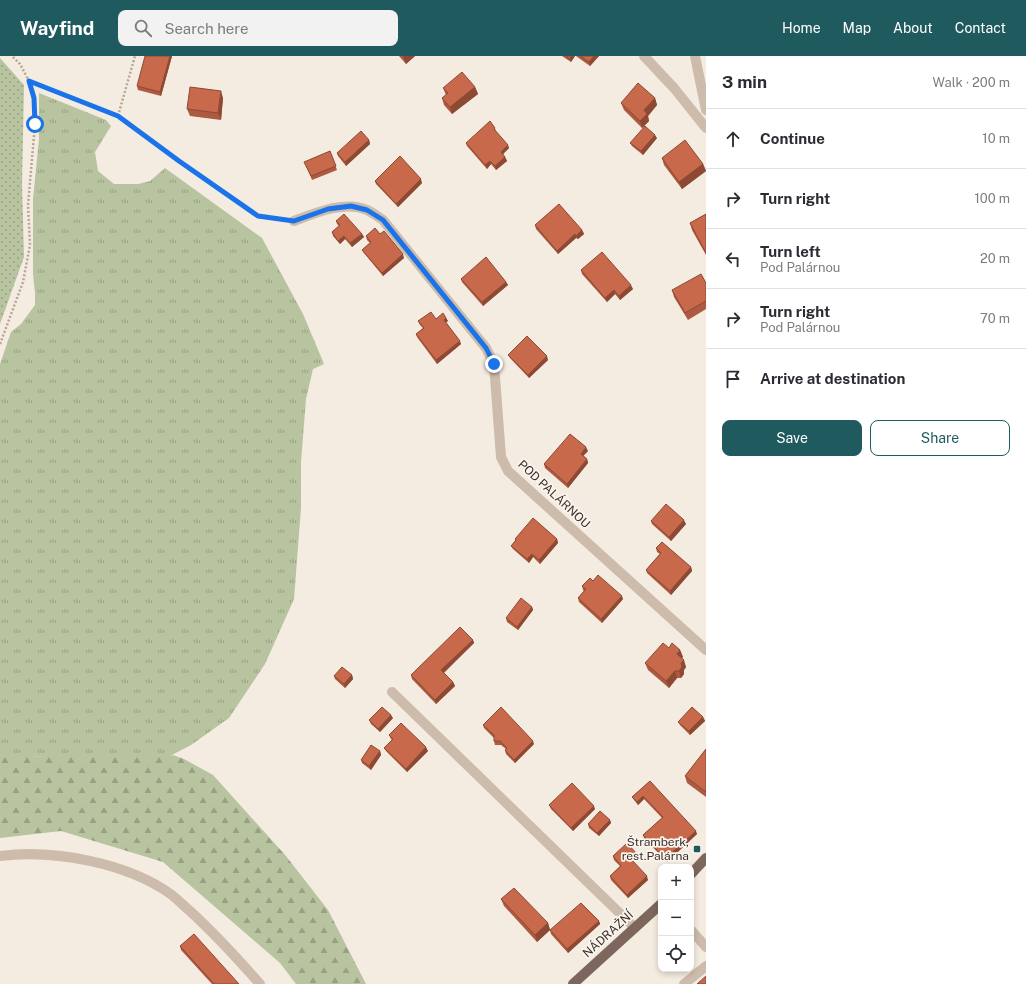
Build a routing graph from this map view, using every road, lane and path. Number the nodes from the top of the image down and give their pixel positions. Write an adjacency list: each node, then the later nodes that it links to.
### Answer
1 (12, 56): 5 (path)
2 (135, 56): 7 (path)
3 (644, 56): 8 (street)
4 (695, 56): 6 (street)
5 (29, 81): 7 (path); 10 (path)
6 (706, 110)
7 (118, 116): 9 (path)
8 (706, 128)
9 (294, 221): 11 (street, POD PALÁRNOU)
10 (0, 344)
11 (706, 650)
12 (392, 692): 17 (street)
13 (0, 856): 22 (street)
14 (706, 858): 15 (main road)
15 (694, 871)
16 (658, 907): 17 (main road, NÁDRAŽNÍ)
17 (635, 928): 21 (main road, NÁDRAŽNÍ)
18 (694, 933): 19 (street)
19 (706, 947)
20 (706, 966): 23 (street)
21 (578, 982)
22 (260, 984)
23 (684, 984)

